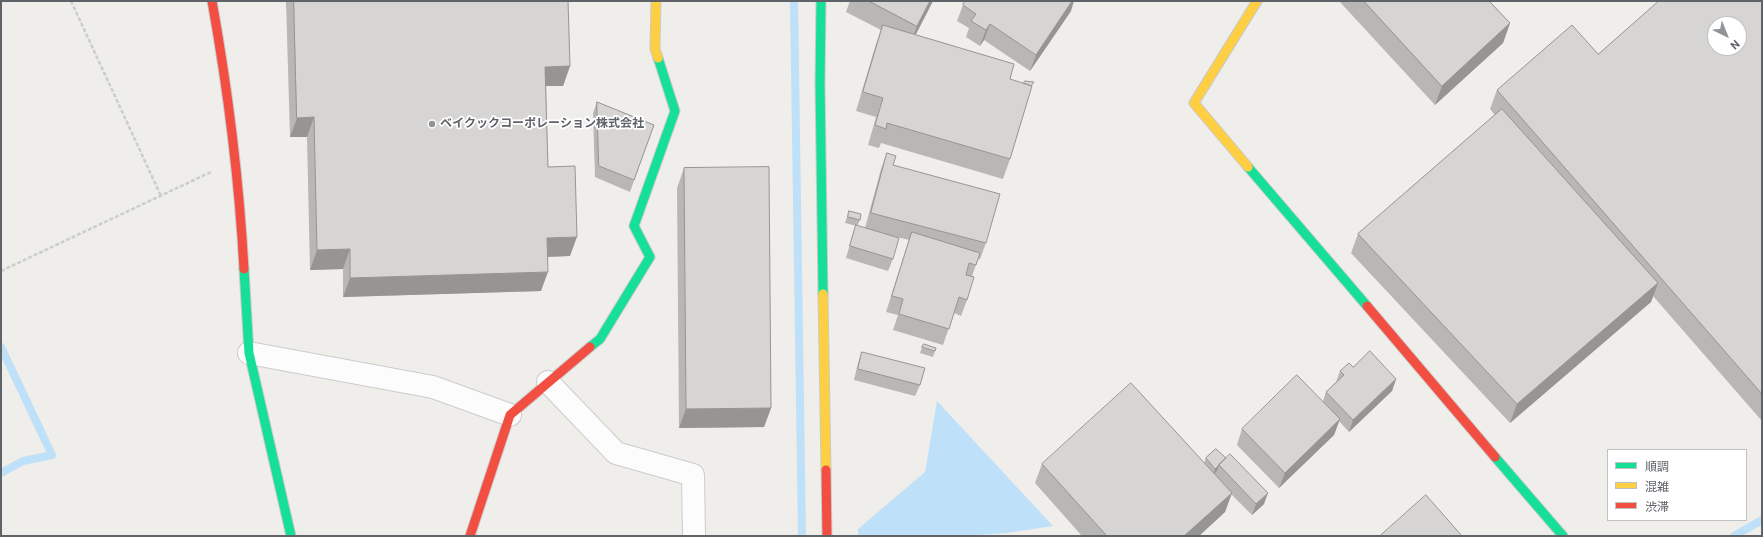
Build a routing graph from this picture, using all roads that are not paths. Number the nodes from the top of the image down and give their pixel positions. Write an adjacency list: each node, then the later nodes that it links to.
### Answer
1 (212, 1): 5 (street)
2 (656, 1): 6 (street)
3 (821, 1): 11 (street)
4 (1257, 1): 12 (street)
5 (249, 353): 7 (street); 8 (street)
6 (548, 382): 7 (street); 10 (street)
7 (510, 415): 9 (street)
8 (291, 536)
9 (470, 536)
10 (694, 536)
11 (826, 536)
12 (1562, 536)

